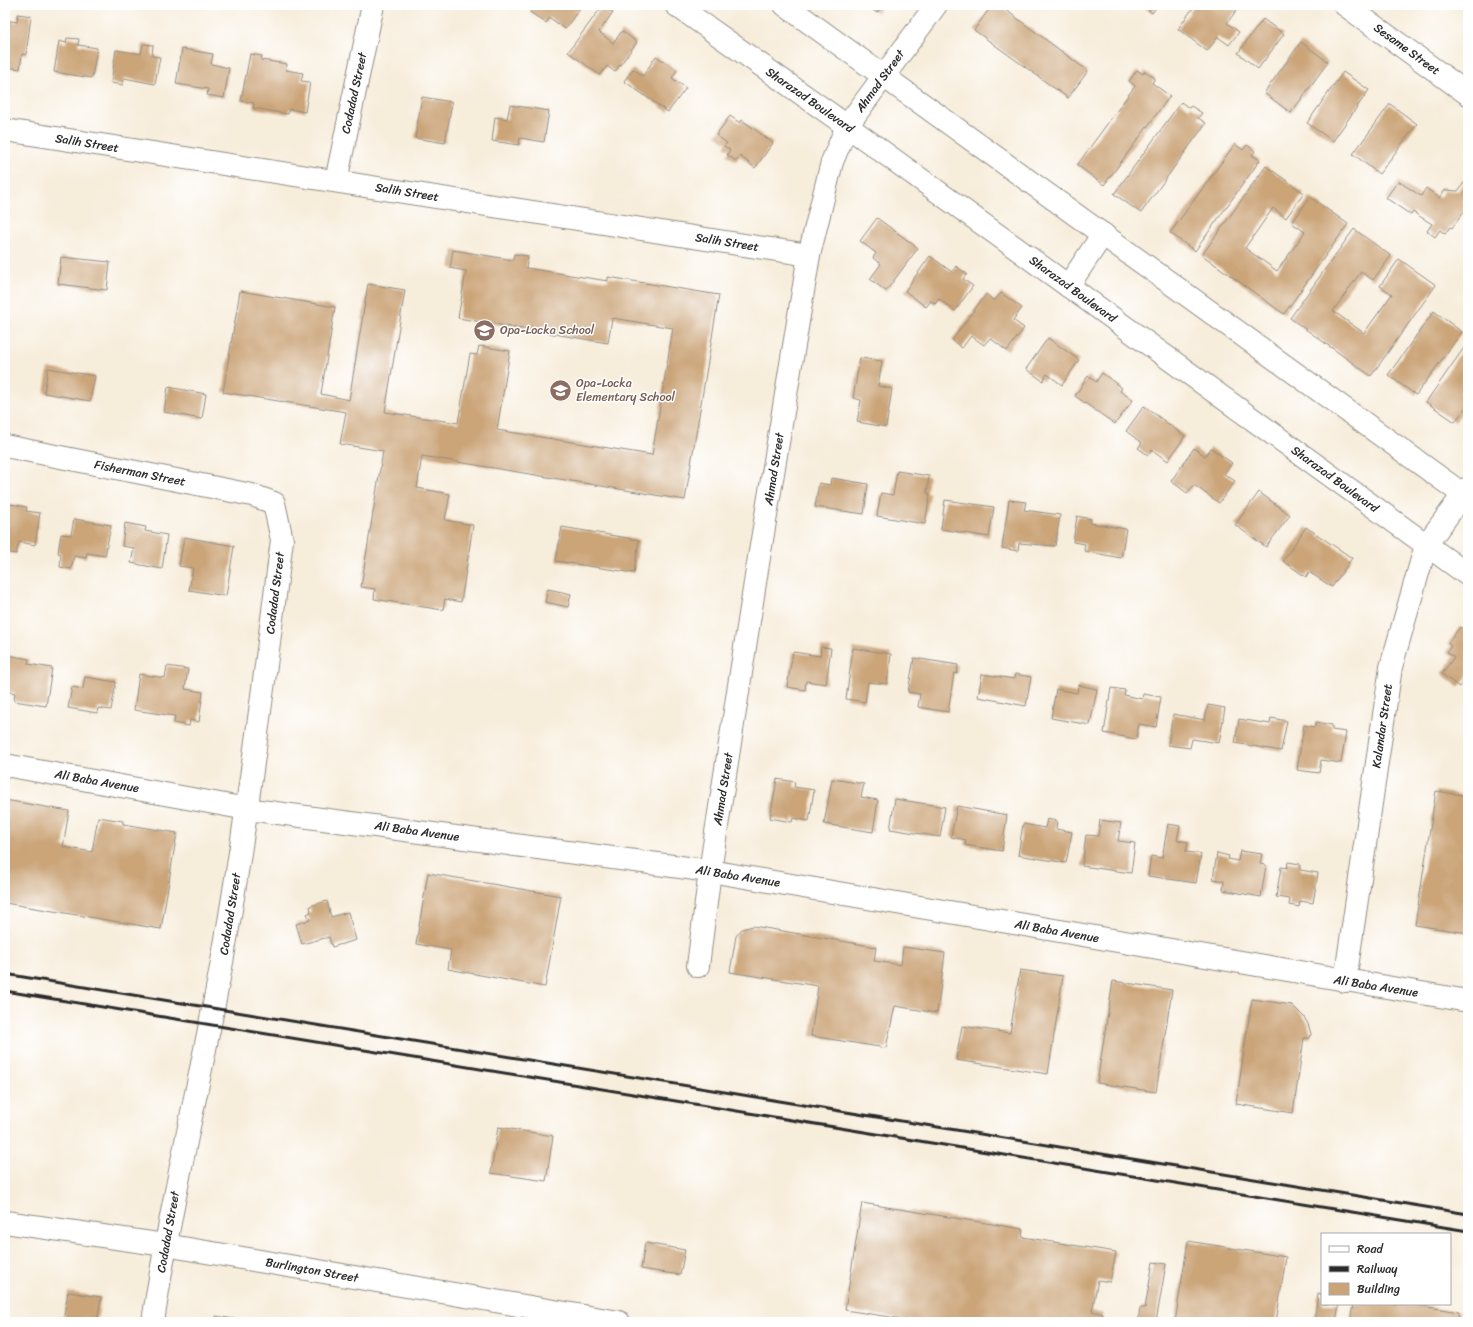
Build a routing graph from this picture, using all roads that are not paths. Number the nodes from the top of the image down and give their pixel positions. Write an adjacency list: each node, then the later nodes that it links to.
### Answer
1 (373, 5): 10 (street, Codadad Street)
2 (676, 5): 8 (street, Sharazad Boulevard)
3 (785, 5): 6 (street)
4 (936, 5): 6 (street, Ahmad Street)
5 (1346, 5): 7 (street, Sesame Street)
6 (884, 76): 8 (street, Ahmad Street); 11 (street)
7 (1468, 94)
8 (847, 126): 12 (street, Ahmad Street); 13 (street, Sharazad Boulevard)
9 (5, 130): 10 (street, Salih Street)
10 (336, 181): 12 (street, Salih Street)
11 (1103, 234): 13 (street); 15 (street)
12 (809, 255): 21 (street, Ahmad Street)
13 (1068, 286): 17 (street, Sharazad Boulevard)
14 (5, 446): 16 (street, Fisherman Street)
15 (1466, 494): 17 (street, Kalandar Street)
16 (274, 503): 20 (street, Codadad Street)
17 (1426, 545): 18 (street, Sharazad Boulevard); 23 (street, Kalandar Street)
18 (1468, 575)
19 (5, 765): 20 (street, Ali Baba Avenue)
20 (247, 809): 21 (street, Ali Baba Avenue); 26 (street, Codadad Street)
21 (710, 871): 22 (street, Ahmad Street); 23 (street, Ali Baba Avenue)
22 (698, 966)
23 (1345, 981): 24 (street, Ali Baba Avenue)
24 (1468, 1000)
25 (5, 1222): 26 (street, Burlington Street)
26 (165, 1245): 27 (street, Burlington Street); 28 (street, Codadad Street)
27 (556, 1316): 29 (street, Burlington Street)
28 (153, 1322)
29 (619, 1322)

